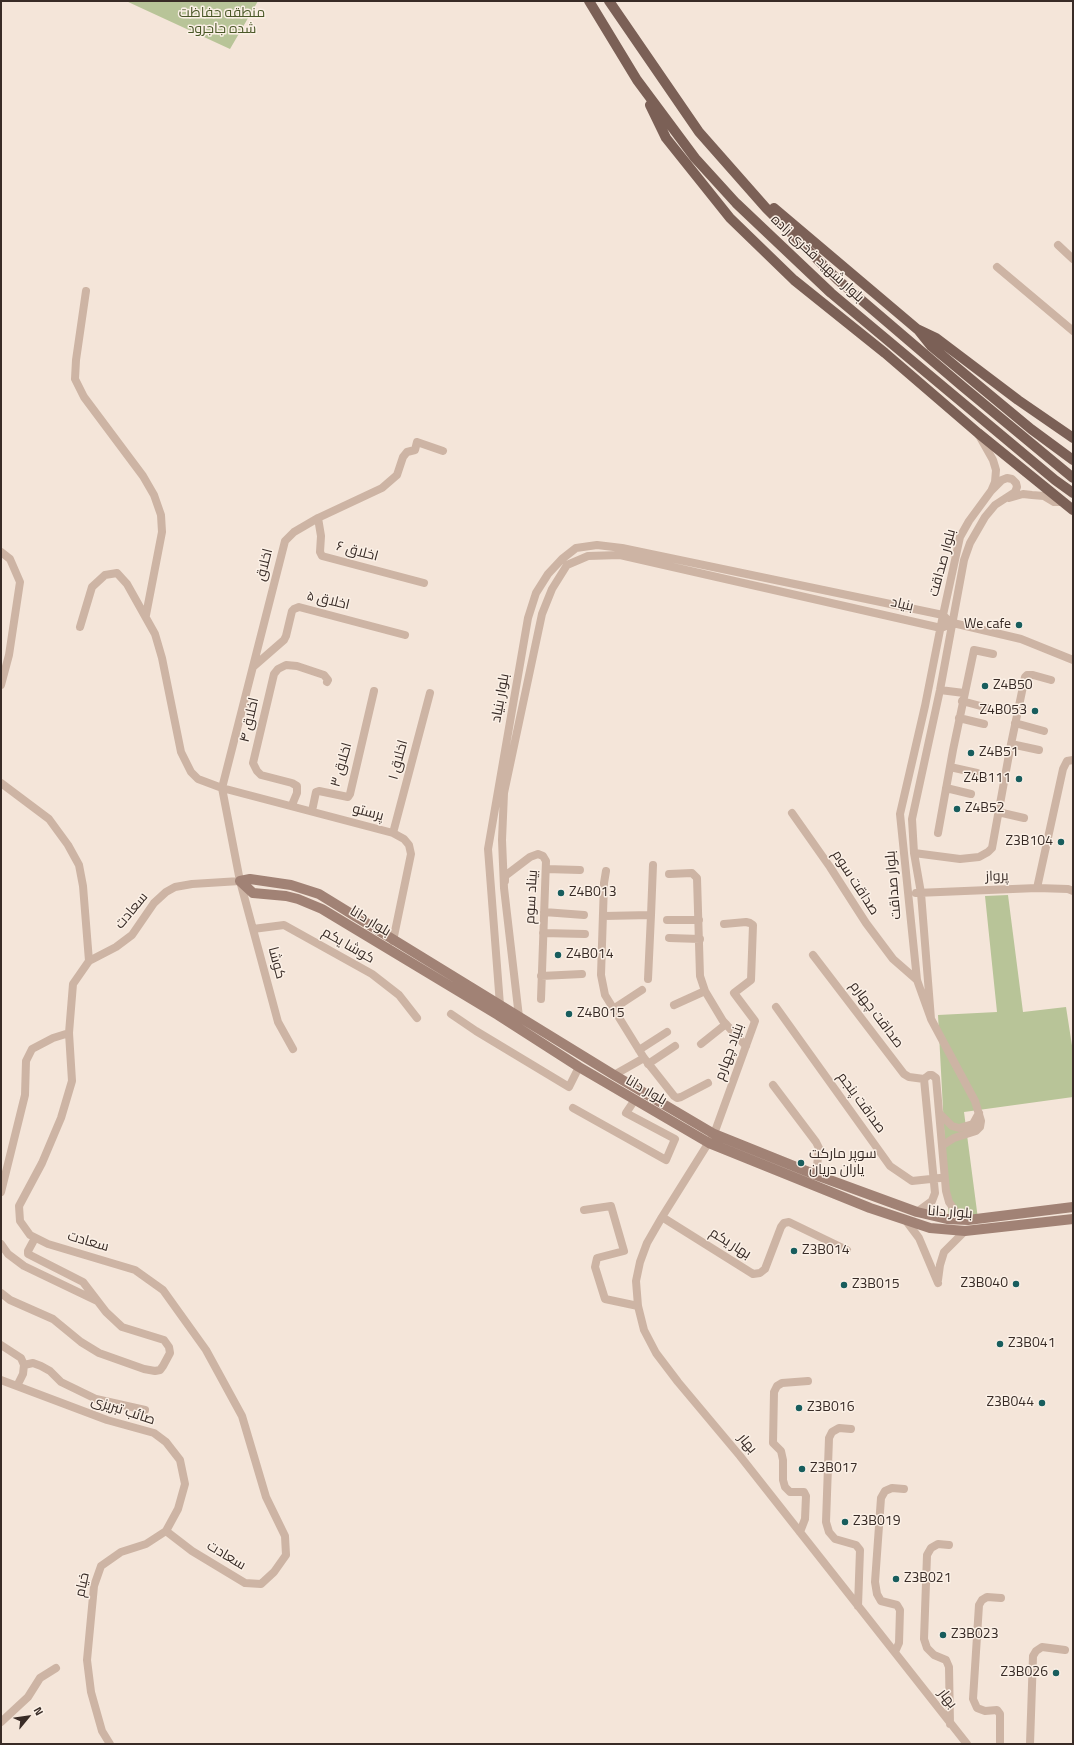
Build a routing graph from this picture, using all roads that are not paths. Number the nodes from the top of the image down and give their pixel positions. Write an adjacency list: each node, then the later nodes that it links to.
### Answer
1 (589, 1): 3 (main road, بلوار شهید فخری زاده)
2 (610, 1): 4 (main road, بلوار شهید فخری زاده)
3 (637, 80): 11 (main road); 17 (main road, بلوار شهید فخری زاده)
4 (744, 184): 9 (main road); 15 (main road, بلوار شهید فخری زاده)
5 (1058, 245): 6 (street)
6 (1073, 259)
7 (997, 267): 10 (street)
8 (86, 291): 25 (street)
9 (917, 329): 12 (main road); 14 (main road)
10 (1073, 331)
11 (978, 432): 16 (street); 19 (main road)
12 (1073, 438)
13 (443, 451): 21 (street, اخلاق)
14 (1073, 460)
15 (1073, 478)
16 (991, 491): 18 (street, بلوار صداقت); 26 (street, بلوار صداقت)
17 (1073, 493)
18 (1006, 498): 19 (street); 27 (street, بلوار صداقت)
19 (1062, 502): 20 (main road)
20 (1073, 510)
21 (318, 518): 24 (street, اخلاق ۶); 33 (street, اخلاق)
22 (1, 552): 36 (street)
23 (721, 579): 29 (street, بنیاد); 69 (street, بلوار بنیاد)
24 (424, 583)
25 (146, 615): 28 (street, پرستو); 52 (street, پرستو)
26 (942, 615): 27 (street); 29 (street, بلوار صداقت); 99 (street, بلوار بنیاد)
27 (953, 623): 29 (street); 32 (street); 37 (street, بلوار صداقت)
28 (80, 628)
29 (941, 628): 72 (street, بلوار صداقت)
30 (405, 635): 33 (street, اخلاق ۵)
31 (993, 654): 40 (street)
32 (1073, 660)
33 (253, 667): 52 (street, اخلاق)
34 (1051, 680): 43 (street)
35 (327, 682): 55 (street, اخلاق ۴)
36 (1, 685)
37 (940, 690): 40 (street); 62 (street, بلوار صداقت)
38 (374, 692): 56 (street, اخلاق ۳)
39 (430, 693): 60 (street, اخلاق ۱)
40 (963, 697): 41 (street); 42 (street)
41 (988, 708)
42 (959, 718): 44 (street); 49 (street)
43 (1015, 723): 45 (street); 46 (street)
44 (984, 724)
45 (1044, 731)
46 (1011, 744): 47 (street); 57 (street)
47 (1039, 750)
48 (1073, 760): 70 (street)
49 (950, 767): 50 (street); 53 (street)
50 (977, 773)
51 (1, 783): 88 (street)
52 (222, 788): 55 (street, پرستو); 68 (street)
53 (946, 788): 54 (street); 61 (street)
54 (971, 794)
55 (292, 805): 56 (street, پرستو)
56 (312, 811): 60 (street, پرستو)
57 (998, 812): 59 (street); 62 (street)
58 (792, 813): 92 (street, صداقت سوم)
59 (1024, 818)
60 (393, 833): 86 (street, پرستو)
61 (938, 833)
62 (914, 853): 73 (street, بلوار صداقت)
63 (653, 865): 76 (street)
64 (546, 869): 65 (street); 69 (street, بیناد سوم); 74 (street, بیناد سوم)
65 (580, 870)
66 (606, 871): 77 (street)
67 (669, 874): 79 (street)
68 (240, 881): 81 (street, کوشا); 86 (street, بلوار دانا); 88 (street, سعادت); 99 (street, بلوار دانا)
69 (504, 888): 103 (street, بلوار بنیاد)
70 (1036, 888): 71 (street, پرواز); 73 (street, پرواز)
71 (1073, 891)
72 (909, 893): 73 (street, پرواز); 92 (street, بلوار صداقت)
73 (921, 893): 102 (street, بلوار صداقت)
74 (544, 912): 75 (street); 82 (street, بیناد سوم)
75 (584, 915)
76 (651, 915): 77 (street); 91 (street)
77 (604, 916): 98 (street)
78 (667, 920): 79 (street)
79 (699, 920): 85 (street)
80 (724, 924): 109 (street, بنیاد چهارم)
81 (253, 929): 101 (street, کوشا یکم); 110 (street, کوشا)
82 (543, 933): 83 (street); 90 (street, بیناد سوم)
83 (584, 934)
84 (669, 938): 85 (street)
85 (700, 939): 94 (street)
86 (393, 941): 99 (street, بلوار دانا)
87 (813, 955): 115 (street, صداقت چهارم)
88 (89, 961): 106 (street, سعادت)
89 (582, 974): 90 (street)
90 (541, 976): 95 (street, بیناد سوم)
91 (648, 979)
92 (917, 980): 102 (street, بلوار صداقت)
93 (642, 990): 98 (street)
94 (705, 991): 96 (street); 104 (street)
95 (541, 999)
96 (674, 1004)
97 (776, 1007): 127 (street, صداقت پنجم)
98 (613, 1009): 111 (street)
99 (499, 1010): 103 (street, بلوار دانا)
100 (451, 1014): 113 (street)
101 (417, 1018)
102 (932, 1019): 120 (street, بلوار صداقت)
103 (517, 1022): 113 (street, بلوار دانا); 114 (street, بلوار دانا)
104 (726, 1024): 107 (street); 109 (street)
105 (667, 1032): 111 (street)
106 (69, 1033): 128 (street); 137 (street, سعادت)
107 (701, 1044)
108 (675, 1046): 112 (street)
109 (746, 1046): 122 (street, بنیاد چهارم)
110 (293, 1049)
111 (639, 1050): 112 (street)
112 (646, 1061): 114 (street); 116 (street)
113 (579, 1067): 118 (street, بلوار دانا)
114 (614, 1075): 122 (street, بلوار دانا)
115 (924, 1079): 121 (street); 127 (street)
116 (708, 1083)
117 (773, 1086): 125 (street)
118 (634, 1101): 119 (street); 123 (street, بلوار دانا)
119 (573, 1108)
120 (979, 1112): 121 (street); 124 (street)
121 (940, 1114): 124 (street)
122 (714, 1134): 123 (street, بهار); 125 (street, بلوار دانا)
123 (709, 1143): 132 (street, بهار); 135 (street, بلوار دانا)
124 (943, 1145): 126 (street)
125 (816, 1175): 131 (street, بلوار دانا)
126 (945, 1177): 127 (street, صداقت پنجم); 134 (street)
127 (935, 1179): 131 (street)
128 (1, 1192)
129 (1073, 1207): 134 (street, بلوار دانا)
130 (584, 1210): 142 (street)
131 (917, 1212): 134 (street, بلوار دانا)
132 (662, 1217): 139 (street, بهار یکم); 142 (street, بهار)
133 (1073, 1219): 136 (street, بلوار دانا)
134 (968, 1220)
135 (907, 1222): 136 (street, بلوار دانا); 136 (street)
136 (965, 1231)
137 (35, 1238): 141 (street); 151 (street, سعادت)
138 (1, 1244): 141 (street)
139 (847, 1250)
140 (1, 1293): 141 (street)
141 (98, 1301)
142 (638, 1306): 152 (street, بهار)
143 (1, 1345): 144 (street)
144 (24, 1365): 147 (street); 148 (street)
145 (1, 1380): 147 (street, صائب تبریزی)
146 (808, 1381): 152 (street)
147 (17, 1386): 151 (street, صائب تبریزی)
148 (145, 1410)
149 (851, 1429): 155 (street)
150 (904, 1489): 157 (street)
151 (166, 1531): 161 (street, خیام)
152 (800, 1532): 155 (street, بهار)
153 (949, 1545): 160 (street)
154 (1001, 1598): 163 (street)
155 (858, 1606): 157 (street, بهار)
156 (1065, 1650): 164 (street)
157 (895, 1652): 160 (street, بهار)
158 (56, 1668): 159 (street)
159 (1, 1722)
160 (950, 1724): 162 (street, بهار)
161 (110, 1744)
162 (967, 1744)
163 (1000, 1744)
164 (1030, 1744)

